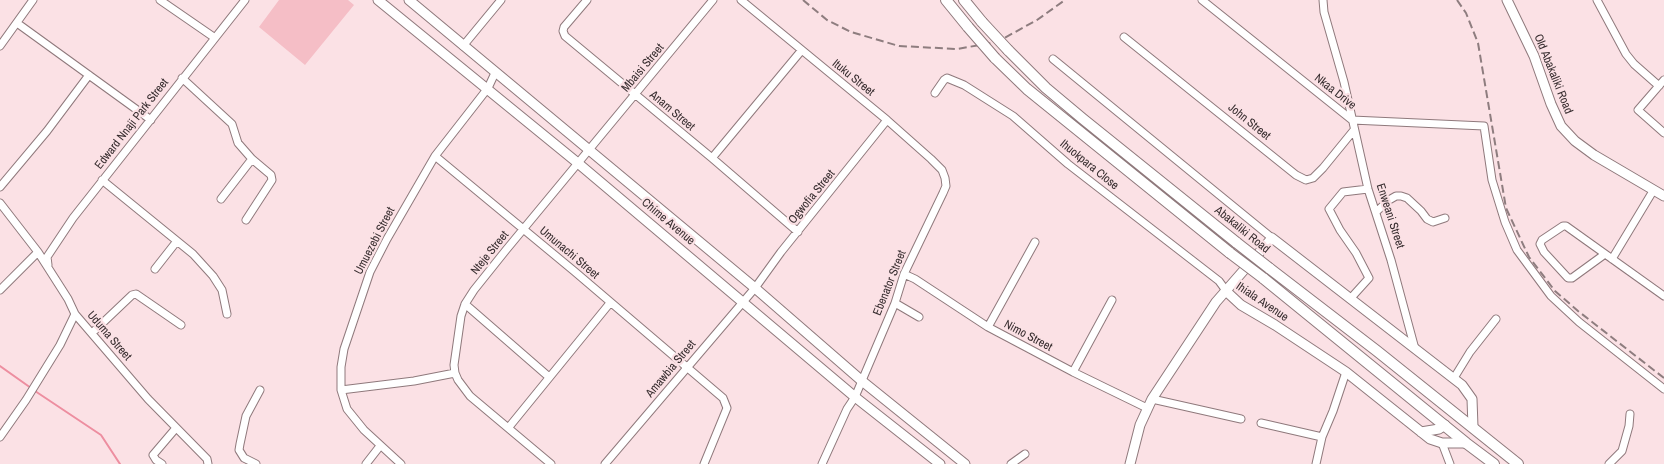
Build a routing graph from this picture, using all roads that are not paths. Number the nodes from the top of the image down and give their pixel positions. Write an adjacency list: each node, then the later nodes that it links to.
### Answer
1 (33, 0): 16 (street)
2 (160, 0): 18 (street)
3 (244, 0): 18 (street, Edward Nnaji Park Street)
4 (378, 0): 27 (main road, Chime Avenue)
5 (410, 0): 20 (main road, Chime Avenue)
6 (501, 0): 20 (street)
7 (586, 0): 29 (street, Anam Street)
8 (713, 0): 29 (street, Mbaisi Street)
9 (741, 0): 21 (street, Ituku Street)
10 (946, 0): 98 (highway, Abakaliki Road, bridge)
11 (964, 0): 96 (highway, Abakaliki Road, bridge)
12 (1202, 0): 32 (street, Nkaa Drive)
13 (1323, 0): 32 (street, Enweani Street)
14 (1507, 0): 44 (main road, Old Abakaliki Road)
15 (1597, 0): 26 (street)
16 (17, 23): 19 (street); 24 (street)
17 (1124, 37): 33 (street, John Street)
18 (215, 38): 25 (street, Edward Nnaji Park Street)
19 (0, 46)
20 (463, 46): 23 (main road, Chime Avenue)
21 (801, 50): 31 (street, Ituku Street); 37 (street)
22 (1053, 59): 53 (street)
23 (494, 73): 27 (street, Umuezebi Street); 35 (main road, Chime Avenue)
24 (89, 75): 30 (street); 42 (street)
25 (182, 78): 30 (street, Edward Nnaji Park Street); 38 (street)
26 (1662, 83): 34 (street)
27 (488, 88): 36 (street, Umuezebi Street); 39 (main road, Chime Avenue)
28 (935, 93): 64 (street, Ihuokpara Close)
29 (636, 95): 35 (street, Mbaisi Street); 37 (street, Anam Street)
30 (151, 120): 41 (street, Edward Nnaji Park Street)
31 (887, 120): 40 (street, Ituku Street); 52 (street, Ogwofia Street)
32 (1352, 120): 33 (street, Enweani Street); 87 (street, Nkaa Drive)
33 (1354, 130): 43 (street, Enweani Street)
34 (1664, 133)
35 (590, 150): 39 (street, Mbaisi Street); 62 (main road, Chime Avenue)
36 (435, 156): 51 (street, Umunachi Street); 89 (street, Umuezebi Street)
37 (712, 158): 52 (street, Anam Street)
38 (252, 159): 46 (street); 50 (street)
39 (579, 164): 51 (street, Nteje Street); 68 (main road, Chime Avenue)
40 (945, 178): 61 (street, Ebenator Street)
41 (102, 180): 54 (street); 59 (street, Edward Nnaji Park Street)
42 (0, 187)
43 (1368, 189): 48 (street, Enweani Street); 66 (street)
44 (1653, 190): 45 (main road, Old Abakaliki Road); 58 (street)
45 (1664, 196)
46 (221, 200)
47 (0, 205): 56 (street, Uduma Street)
48 (1376, 212): 49 (street); 79 (street, Enweani Street)
49 (1445, 218)
50 (246, 220)
51 (523, 229): 69 (street, Umunachi Street); 71 (street, Nteje Street)
52 (798, 232): 62 (street, Ogwofia Street)
53 (1272, 238): 64 (main road); 66 (main road)
54 (177, 241): 60 (street); 73 (street)
55 (1034, 242): 77 (street)
56 (38, 252): 59 (street, Uduma Street); 63 (street)
57 (1605, 254): 57 (street); 58 (street)
58 (1612, 258): 65 (street)
59 (48, 267): 72 (street, Uduma Street)
60 (155, 269)
61 (904, 274): 70 (street, Ebenator Street); 77 (street, Nimo Street)
62 (755, 288): 68 (street, Amawbia Street); 86 (main road, Chime Avenue)
63 (0, 290)
64 (1226, 292): 82 (main road, Ihiala Avenue); 91 (main road, Ihiala Avenue)
65 (1664, 296)
66 (1350, 299): 79 (main road)
67 (1112, 300): 81 (street)
68 (744, 302): 80 (street, Amawbia Street); 90 (main road, Chime Avenue)
69 (610, 303): 80 (street, Umunachi Street); 84 (street)
70 (894, 303): 74 (street); 86 (street, Ebenator Street)
71 (465, 304): 83 (street, Nteje Street); 84 (street)
72 (75, 314): 78 (street, Uduma Street); 103 (street)
73 (228, 314)
74 (919, 317)
75 (1496, 319): 85 (street)
76 (181, 325): 78 (street)
77 (988, 327): 81 (street, Nimo Street)
78 (92, 333): 101 (street, Uduma Street)
79 (1415, 349): 85 (main road)
80 (688, 367): 115 (street, Amawbia Street); 116 (street, Umunachi Street)
81 (1073, 372): 92 (street, Nimo Street)
82 (1346, 372): 102 (main road, Ihiala Avenue); 104 (street)
83 (454, 373): 89 (street); 99 (street)
84 (549, 377): 99 (street)
85 (1454, 378): 94 (main road)
86 (862, 381): 90 (street, Ebenator Street); 119 (main road, Chime Avenue)
87 (1664, 388)
88 (260, 390): 111 (street)
89 (341, 390): 107 (street, Umuezebi Street)
90 (855, 397): 117 (street, Ebenator Street); 118 (main road, Chime Avenue)
91 (1152, 399): 92 (main road, Ihiala Avenue); 95 (street)
92 (1147, 408): 121 (main road, Ihiala Avenue)
93 (1630, 414): 126 (street)
94 (1472, 415): 96 (main road); 100 (main road)
95 (1241, 419)
96 (1462, 419): 100 (highway, Abakaliki Road)
97 (1261, 423): 104 (street)
98 (1444, 425): 102 (main road); 106 (highway, Abakaliki Road)
99 (508, 427): 114 (street)
100 (1472, 427): 125 (highway, Abakaliki Road)
101 (176, 428): 109 (street); 110 (street, Uduma Street)
102 (1421, 432): 105 (main road, Ihiala Avenue)
103 (0, 437)
104 (1322, 437): 122 (street)
105 (1442, 443): 106 (main road, Ihiala Avenue); 123 (street)
106 (1466, 443): 124 (highway, Abakaliki Road)
107 (380, 446): 112 (street); 113 (street, Umuezebi Street)
108 (1025, 454): 120 (street)
109 (162, 464)
110 (208, 464)
111 (256, 464)
112 (366, 464)
113 (401, 464)
114 (551, 464)
115 (605, 464)
116 (704, 464)
117 (822, 464)
118 (940, 464)
119 (965, 464)
120 (1011, 464)
121 (1130, 464)
122 (1316, 464)
123 (1450, 464)
124 (1494, 464)
125 (1518, 464)
126 (1609, 464)

